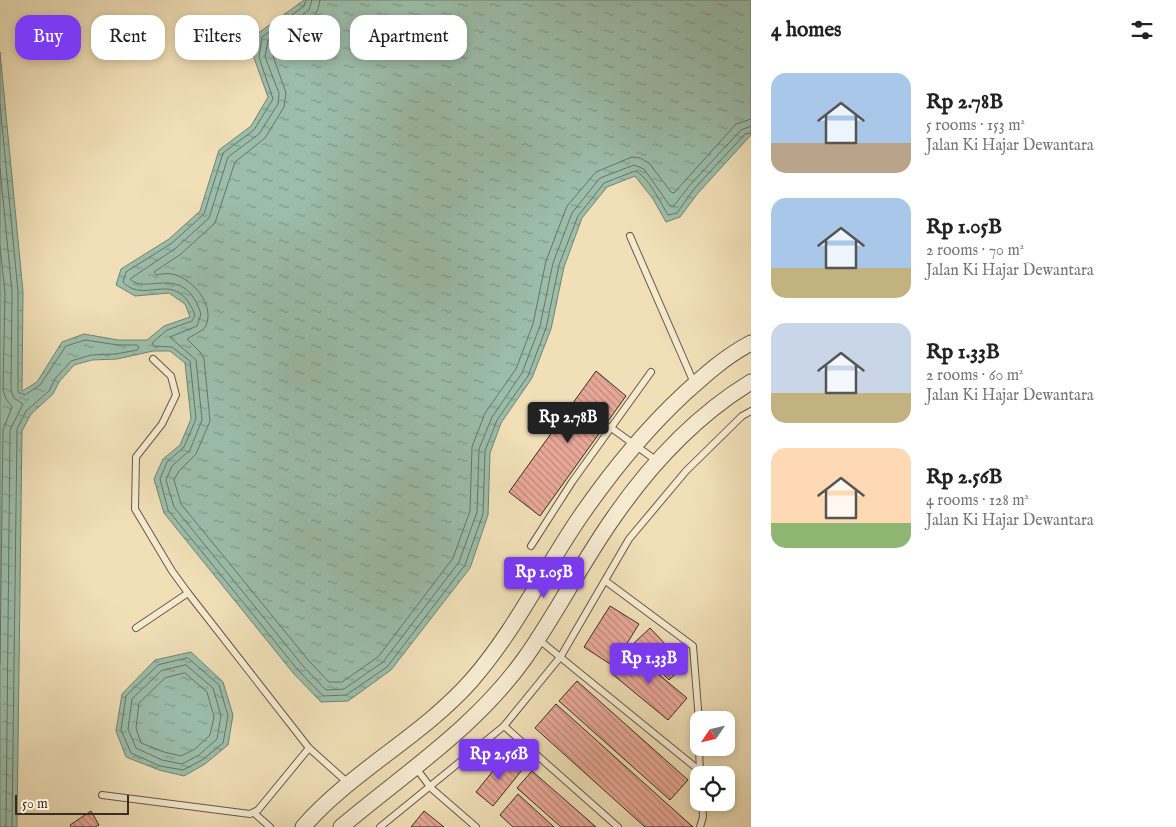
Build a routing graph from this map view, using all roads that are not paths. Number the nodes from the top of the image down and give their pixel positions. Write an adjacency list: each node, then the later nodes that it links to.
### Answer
1 (630, 236): 6 (lane)
2 (751, 343): 6 (street)
3 (153, 359): 13 (lane)
4 (650, 372): 8 (lane)
5 (751, 382): 10 (street)
6 (694, 384): 9 (street)
7 (751, 411): 12 (lane)
8 (610, 427): 9 (lane); 11 (lane)
9 (634, 445): 10 (lane); 22 (street)
10 (658, 462): 15 (street)
11 (531, 546)
12 (606, 582): 16 (lane); 17 (lane)
13 (188, 593): 14 (lane); 19 (lane)
14 (136, 628)
15 (537, 639): 16 (lane); 21 (street)
16 (561, 656): 18 (lane); 20 (lane)
17 (698, 711)
18 (504, 726): 23 (lane); 32 (lane)
19 (309, 748): 22 (lane); 26 (lane)
20 (692, 766)
21 (415, 767): 23 (lane); 29 (street)
22 (349, 784): 28 (street)
23 (431, 788): 30 (lane); 31 (lane)
24 (102, 795): 26 (lane)
25 (703, 811): 33 (lane)
26 (254, 813): 27 (lane)
27 (270, 827)
28 (303, 827)
29 (341, 827)
30 (380, 827)
31 (476, 827)
32 (618, 827)
33 (700, 827)

